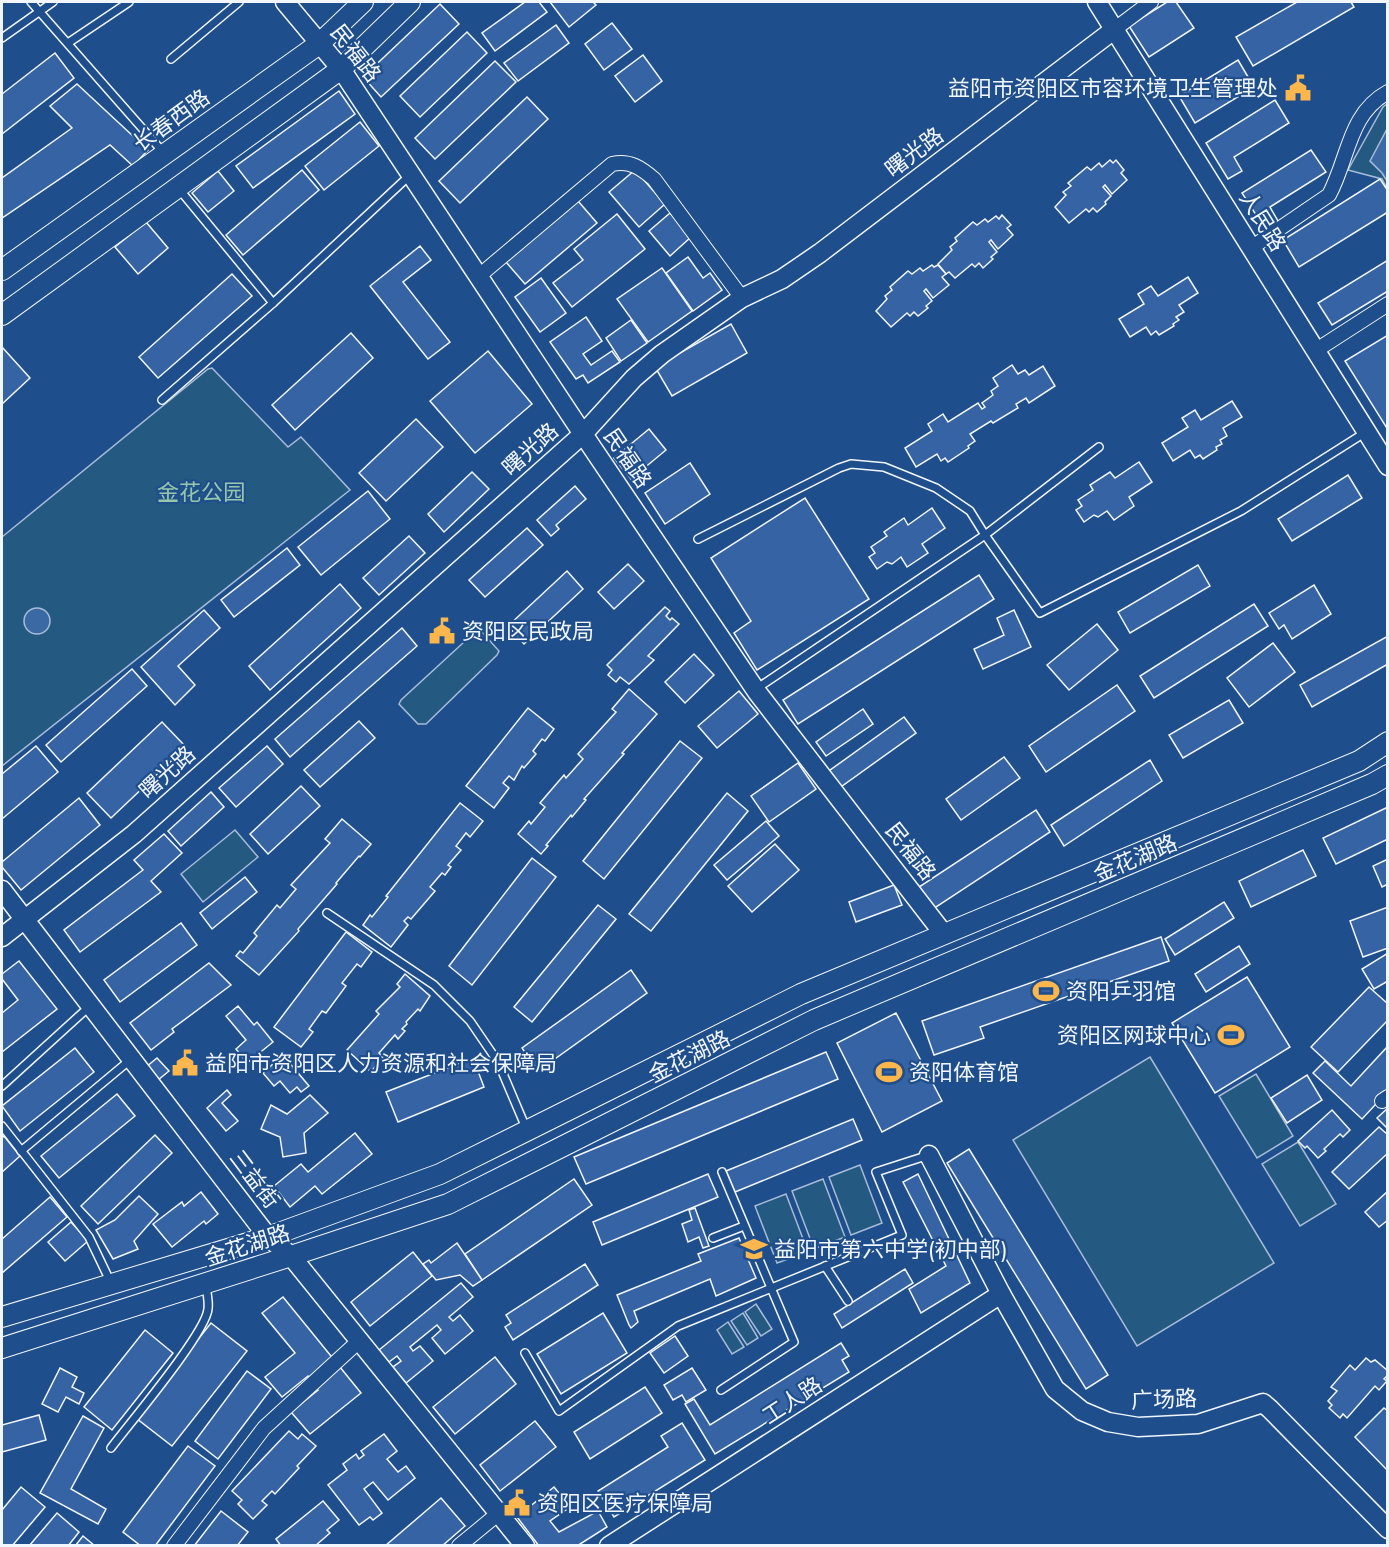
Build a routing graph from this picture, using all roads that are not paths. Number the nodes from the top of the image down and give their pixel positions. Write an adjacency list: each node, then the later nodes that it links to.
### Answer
1 (31, 2): 10 (lane)
2 (53, 2): 10 (lane)
3 (129, 2): 13 (lane)
4 (239, 2): 15 (lane)
5 (285, 2): 14 (street, 民福路)
6 (363, 2): 14 (main road, 长春西路)
7 (410, 2): 16 (main road)
8 (1097, 2): 11 (street, 人民路)
9 (1151, 2): 11 (street)
10 (40, 12): 12 (lane); 13 (lane)
11 (1115, 29): 21 (street, 人民路); 24 (street, 曙光路)
12 (2, 38)
13 (68, 43): 18 (lane)
14 (319, 44): 16 (street, 民福路); 18 (main road, 长春西路)
15 (171, 59)
16 (341, 69): 19 (street, 民福路); 20 (main road)
17 (1388, 92): 21 (street)
18 (165, 154): 22 (main road, 长春西路)
19 (411, 174): 23 (street, 民福路); 25 (lane)
20 (178, 187): 25 (lane); 27 (main road)
21 (1251, 248): 28 (street, 人民路)
22 (2, 270)
23 (479, 276): 24 (street); 31 (street, 民福路)
24 (742, 298): 31 (street, 曙光路)
25 (273, 303): 29 (lane)
26 (1388, 304): 28 (street)
27 (2, 315)
28 (1315, 351): 30 (street, 人民路)
29 (162, 400)
30 (1366, 432): 33 (street, 人民路); 34 (lane)
31 (583, 434): 36 (street, 民福路); 41 (street, 曙光路)
32 (1099, 447): 34 (lane)
33 (1388, 466)
34 (984, 535): 35 (lane); 36 (lane)
35 (698, 539)
36 (756, 689): 42 (street, 民福路)
37 (1388, 742): 42 (main road)
38 (1388, 775): 55 (main road, 金花湖路)
39 (2, 890): 41 (street, 三益街)
40 (327, 913): 48 (lane)
41 (24, 920): 43 (street, 曙光路); 44 (street, 三益街)
42 (943, 933): 48 (main road)
43 (2, 937)
44 (91, 1005): 45 (street, 三益街); 46 (lane)
45 (132, 1058): 49 (lane); 53 (street, 三益街)
46 (2, 1086)
47 (2, 1126): 49 (lane)
48 (527, 1131): 53 (main road)
49 (21, 1151): 58 (lane)
50 (929, 1155): 56 (lane); 60 (street, 广场路)
51 (722, 1172): 52 (lane)
52 (744, 1226): 54 (lane); 59 (lane)
53 (268, 1237): 55 (street, 三益街); 58 (main road)
54 (713, 1238)
55 (291, 1256): 57 (main road, 金花湖路); 63 (street, 三益街)
56 (825, 1266): 59 (lane); 61 (lane)
57 (206, 1283): 64 (main road, 金花湖路); 67 (lane)
58 (111, 1284): 62 (main road)
59 (770, 1288): 65 (lane); 66 (lane)
60 (1001, 1294): 69 (street, 广场路); 73 (street, 工人路)
61 (848, 1301)
62 (2, 1317)
63 (359, 1341): 68 (street, 三益街); 70 (street)
64 (2, 1348)
65 (525, 1353)
66 (721, 1390)
67 (111, 1448)
68 (499, 1513): 71 (street); 72 (street, 三益街)
69 (1388, 1529)
70 (174, 1545)
71 (459, 1545)
72 (525, 1545)
73 (609, 1545)

